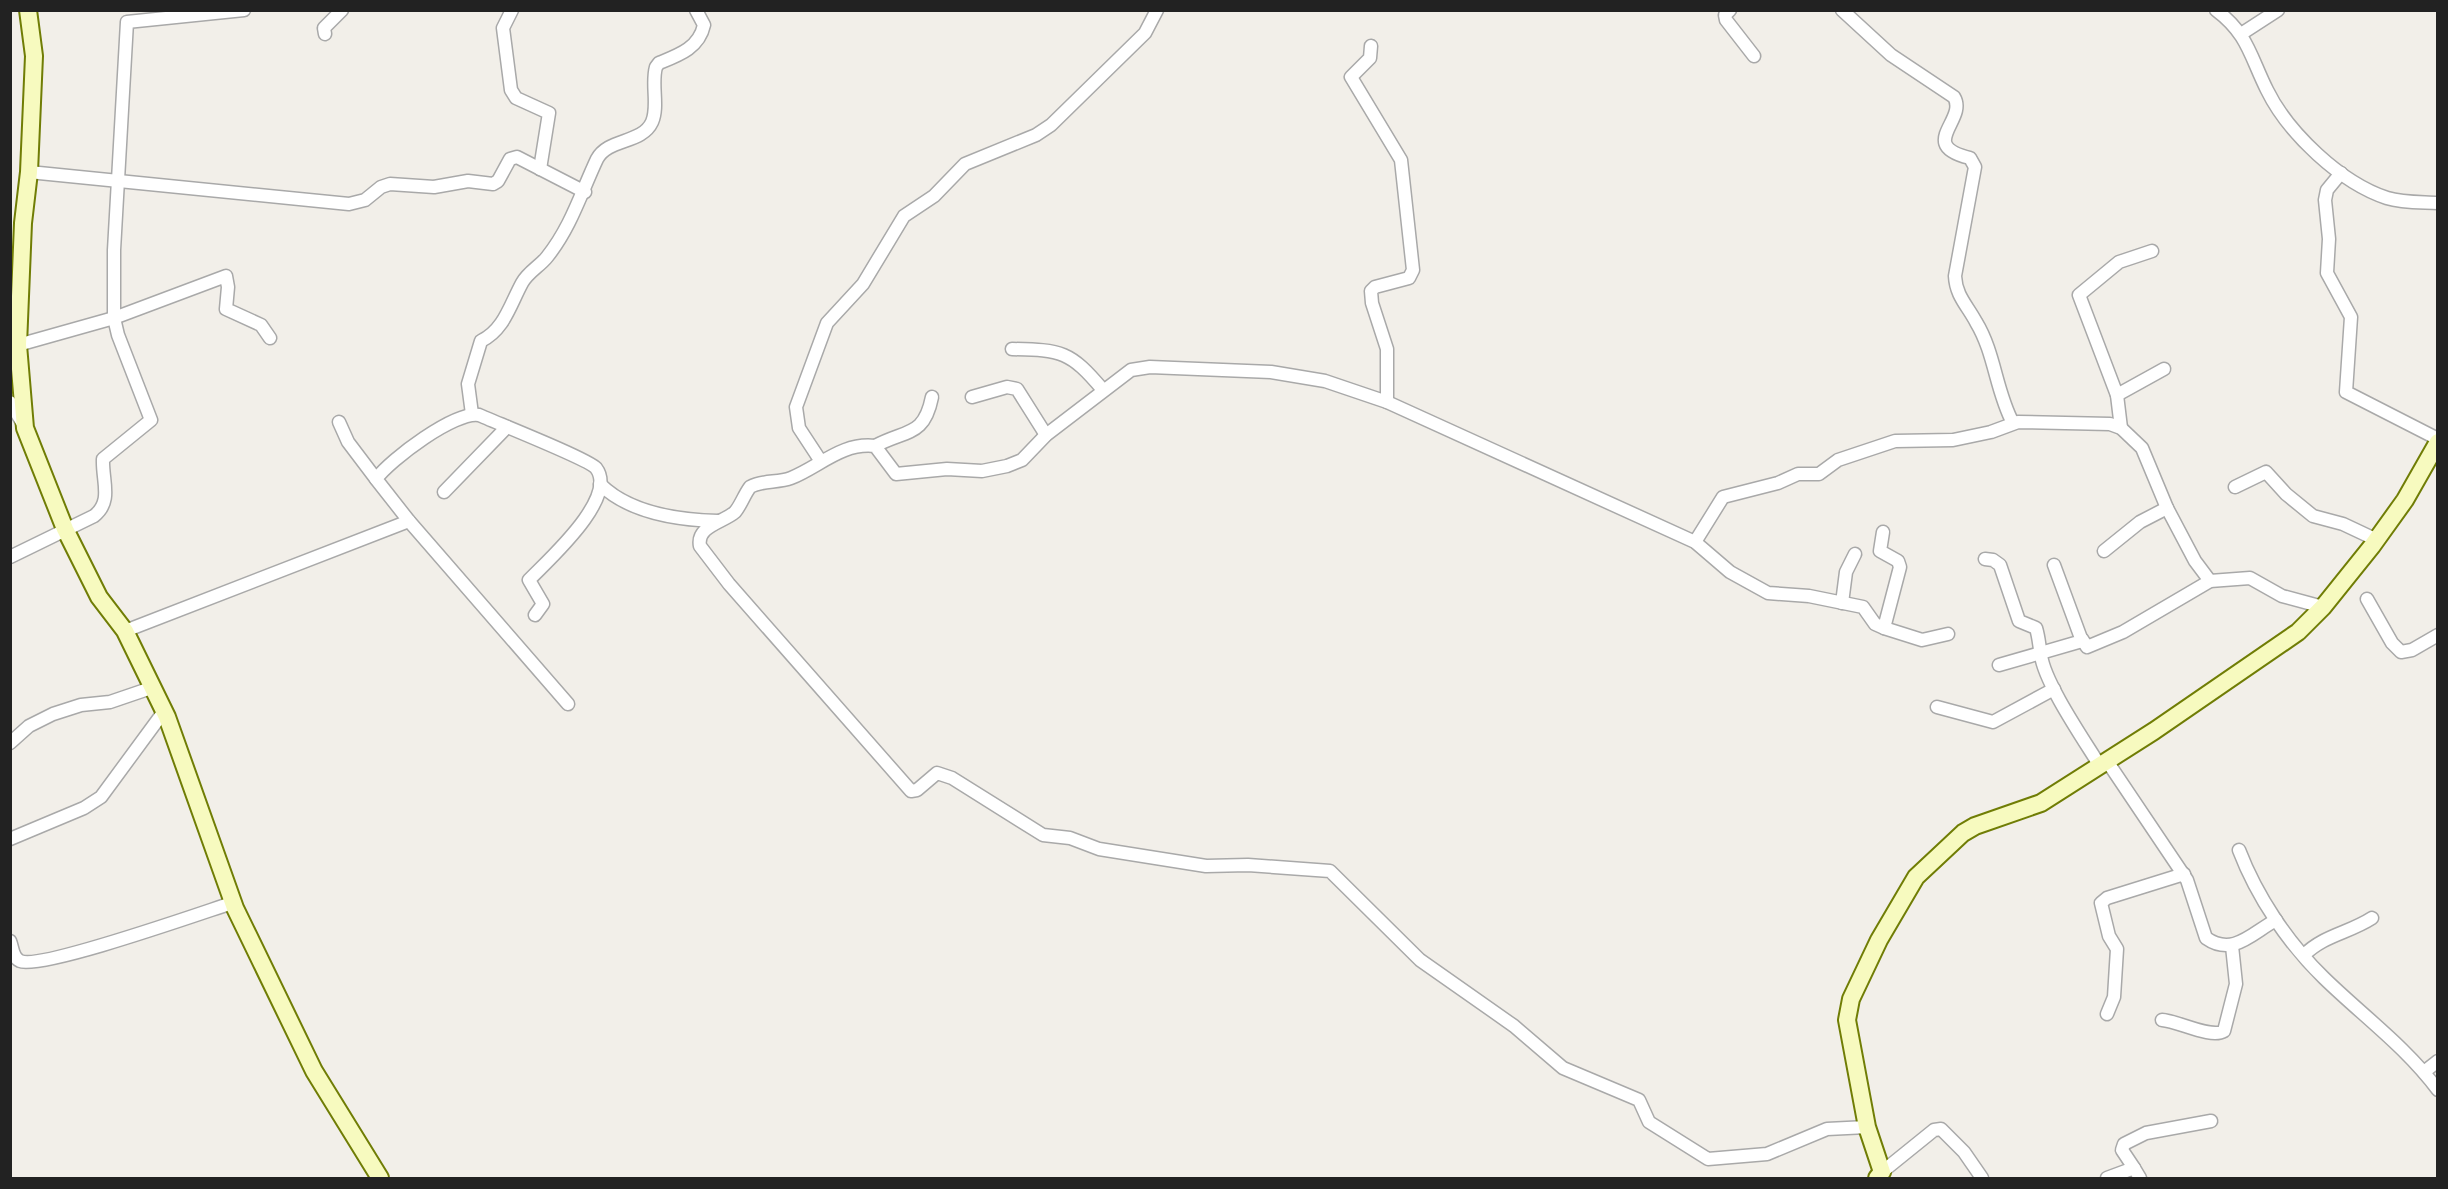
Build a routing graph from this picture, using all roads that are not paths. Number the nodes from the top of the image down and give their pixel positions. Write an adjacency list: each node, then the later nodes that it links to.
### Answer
1 (28, 10): 16 (street)
2 (244, 10): 18 (street)
3 (342, 10): 11 (street)
4 (512, 10): 15 (street)
5 (696, 10): 19 (street)
6 (1157, 10): 43 (street)
7 (1730, 10): 14 (street)
8 (2216, 10): 12 (street)
9 (2278, 10): 12 (street)
10 (1844, 11): 36 (street)
11 (325, 34)
12 (2241, 34): 17 (street)
13 (1371, 46): 33 (street)
14 (1754, 56)
15 (540, 169): 18 (street); 19 (street)
16 (29, 172): 18 (street); 21 (street)
17 (2341, 173): 20 (street); 41 (street)
18 (120, 181): 23 (street)
19 (585, 192): 34 (street)
20 (2438, 203)
21 (17, 223): 25 (street)
22 (2152, 251): 29 (street)
23 (114, 318): 24 (street); 25 (street); 51 (street)
24 (270, 338)
25 (18, 345): 38 (street)
26 (1011, 349): 28 (street)
27 (2164, 369): 29 (street)
28 (1103, 390): 33 (street); 40 (street)
29 (2117, 395): 39 (street)
30 (932, 396): 42 (street)
31 (972, 397): 40 (street)
32 (10, 402): 38 (street)
33 (1387, 402): 54 (street)
34 (472, 414): 37 (street); 44 (street)
35 (339, 422): 44 (street)
36 (2013, 423): 39 (street); 54 (street)
37 (507, 427): 45 (street); 47 (street)
38 (25, 428): 51 (street)
39 (2121, 428): 48 (street)
40 (1046, 435): 42 (street)
41 (2438, 441): 53 (street)
42 (875, 446): 43 (street)
43 (820, 460): 50 (street)
44 (376, 479): 49 (street)
45 (600, 484): 50 (street); 64 (street)
46 (2235, 487): 53 (street)
47 (444, 492)
48 (2167, 508): 55 (street); 60 (street)
49 (409, 521): 66 (street); 74 (street)
50 (718, 521): 94 (street)
51 (65, 529): 57 (street); 66 (street)
52 (1883, 532): 65 (street)
53 (2377, 540): 63 (street)
54 (1695, 542): 62 (street)
55 (2104, 551)
56 (1855, 554): 62 (street)
57 (10, 557)
58 (1985, 559): 70 (street)
59 (2054, 565): 69 (street)
60 (2210, 581): 63 (street); 69 (street)
61 (2367, 599): 68 (street)
62 (1842, 603): 65 (street)
63 (2323, 607): 78 (street)
64 (535, 615)
65 (1884, 628): 67 (street)
66 (125, 631): 72 (street)
67 (1948, 634)
68 (2438, 635)
69 (2082, 639): 70 (street)
70 (2040, 654): 71 (street); 73 (street)
71 (1999, 665)
72 (154, 687): 76 (street); 77 (street)
73 (2054, 690): 75 (street); 78 (street)
74 (568, 704)
75 (1937, 707)
76 (165, 710): 79 (street); 82 (street)
77 (10, 743)
78 (2103, 764): 81 (street); 94 (street)
79 (10, 839)
80 (2240, 850): 84 (street)
81 (2184, 874): 86 (street); 88 (street)
82 (232, 903): 85 (street); 97 (street)
83 (2372, 918): 87 (street)
84 (2276, 920): 86 (street); 87 (street)
85 (10, 941)
86 (2232, 946): 89 (street)
87 (2304, 955): 91 (street)
88 (2107, 1014)
89 (2162, 1020)
90 (2438, 1061): 91 (street)
91 (2424, 1072): 92 (street)
92 (2438, 1090)
93 (2211, 1121): 95 (street)
94 (1867, 1127): 96 (street)
95 (2137, 1173): 99 (street)
96 (1880, 1175): 98 (street)
97 (380, 1179)
98 (1982, 1179)
99 (2107, 1179)

